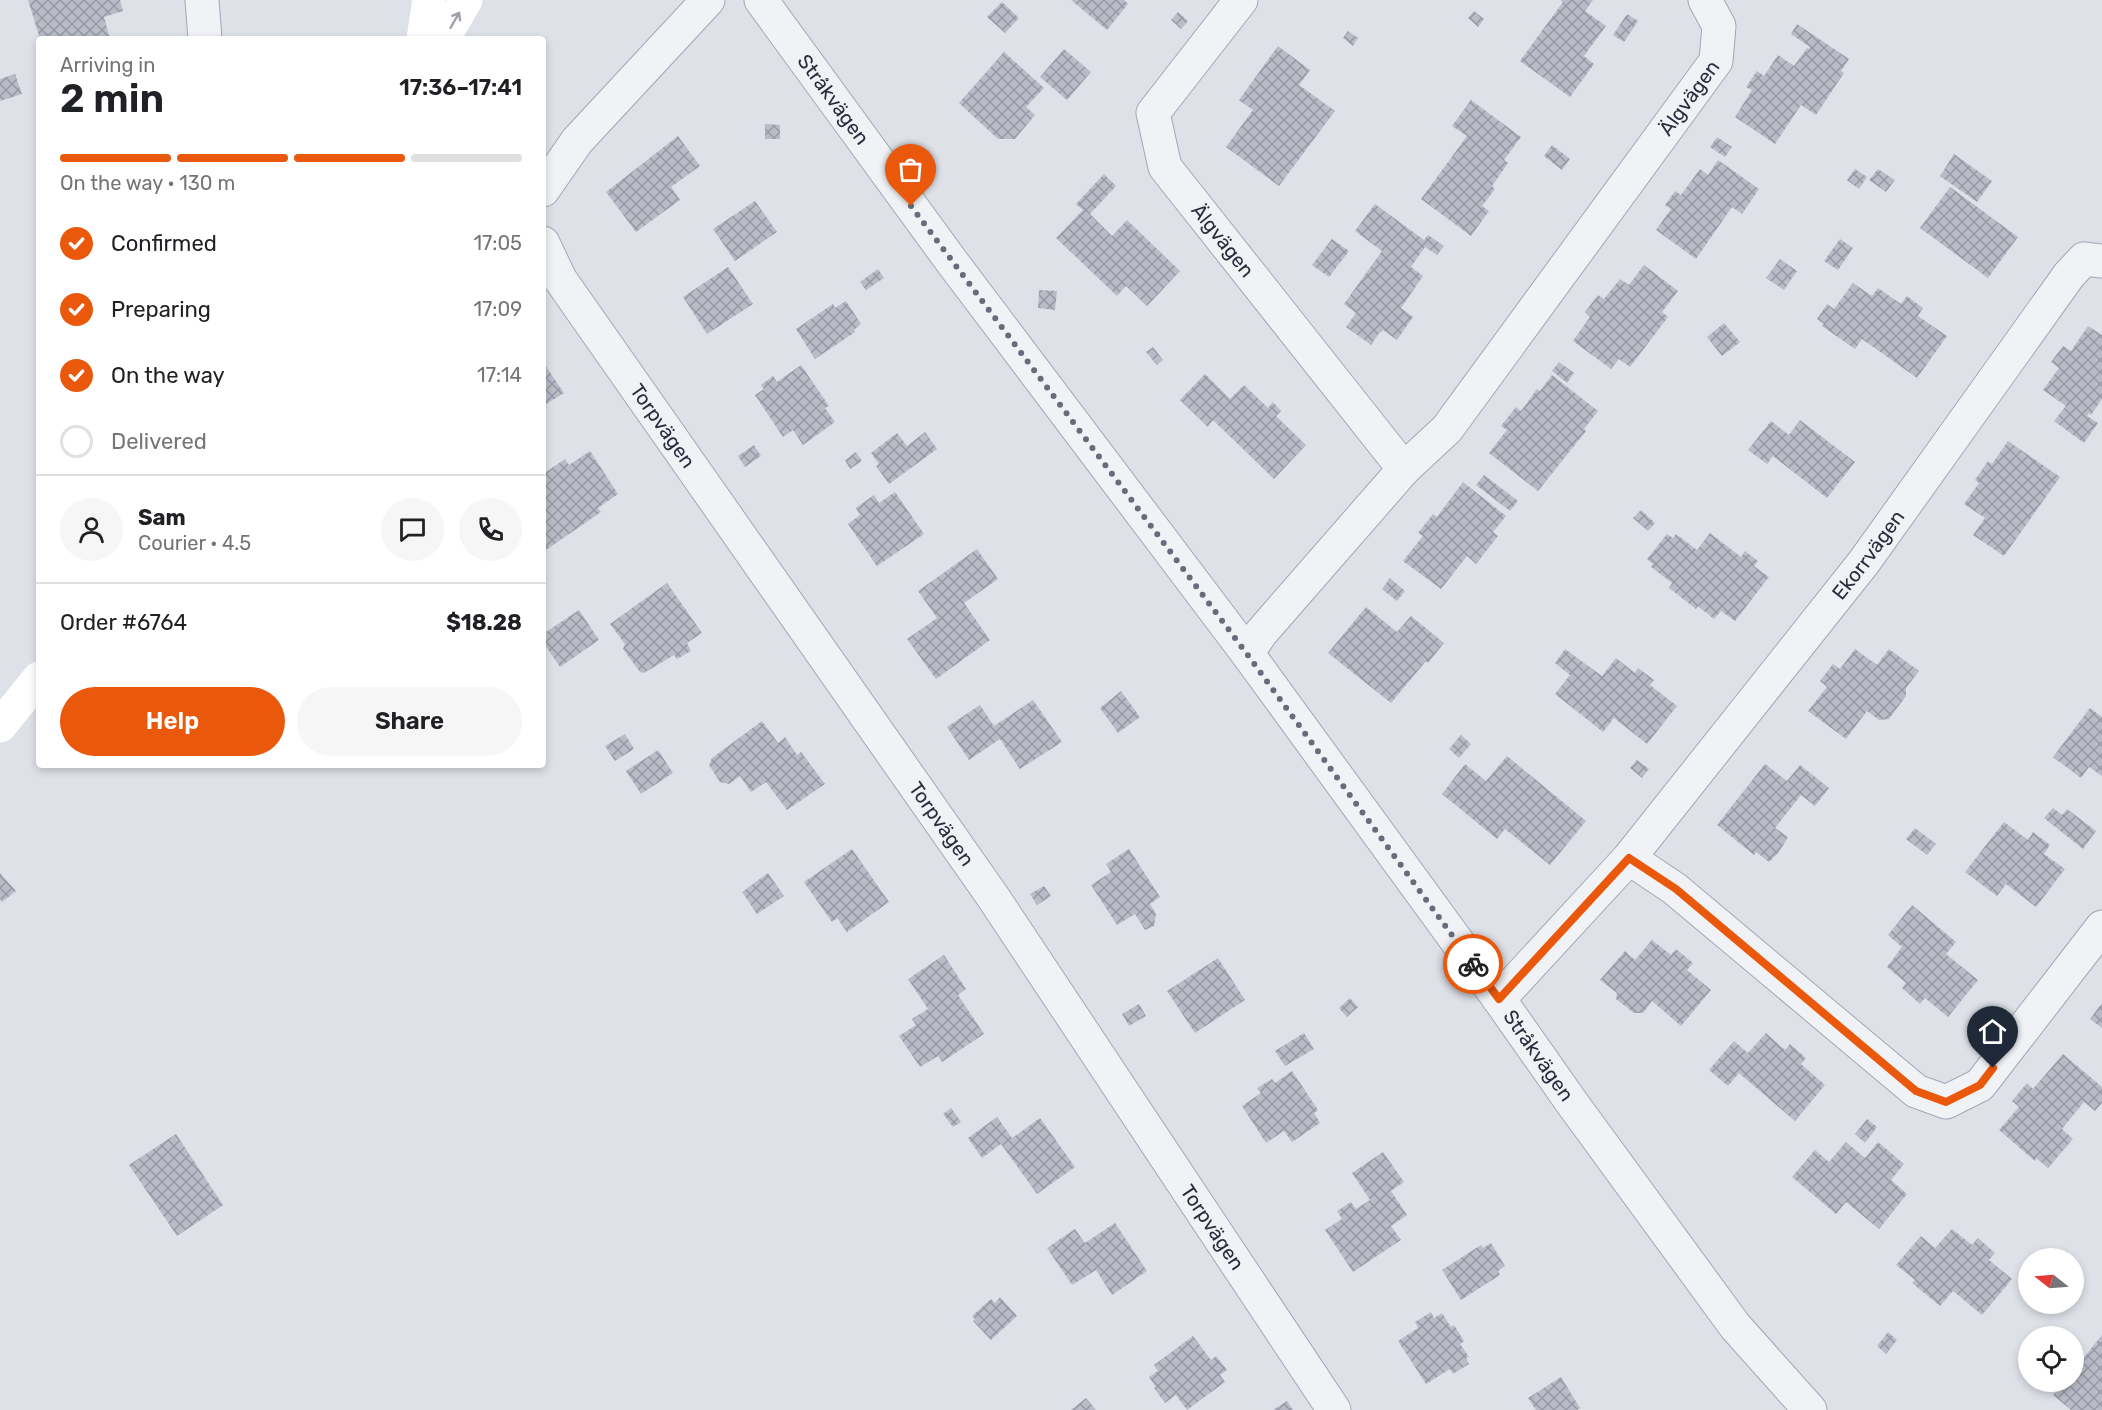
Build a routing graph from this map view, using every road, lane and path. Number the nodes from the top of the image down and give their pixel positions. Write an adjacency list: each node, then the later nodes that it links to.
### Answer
1 (202, 0): 8 (street)
2 (429, 0): 9 (main road)
3 (466, 0): 10 (main road, one-way to 3)
4 (708, 0): 11 (street)
5 (762, 0): 15 (street, Stråkvägen)
6 (1241, 0): 14 (street, Älgvägen)
7 (1705, 0): 14 (street, Älgvägen)
8 (205, 36)
9 (423, 36)
10 (445, 36)
11 (546, 186)
12 (546, 249): 21 (street, Torpvägen)
13 (2102, 261): 18 (street, Ekorrvägen)
14 (1404, 470): 15 (street, Älgvägen)
15 (1247, 654): 20 (street, Stråkvägen)
16 (36, 682): 17 (main road)
17 (0, 726)
18 (1629, 858): 19 (street); 20 (street, Ekorrvägen)
19 (2102, 927)
20 (1499, 999): 22 (street, Stråkvägen)
21 (1334, 1410)
22 (1810, 1410)

